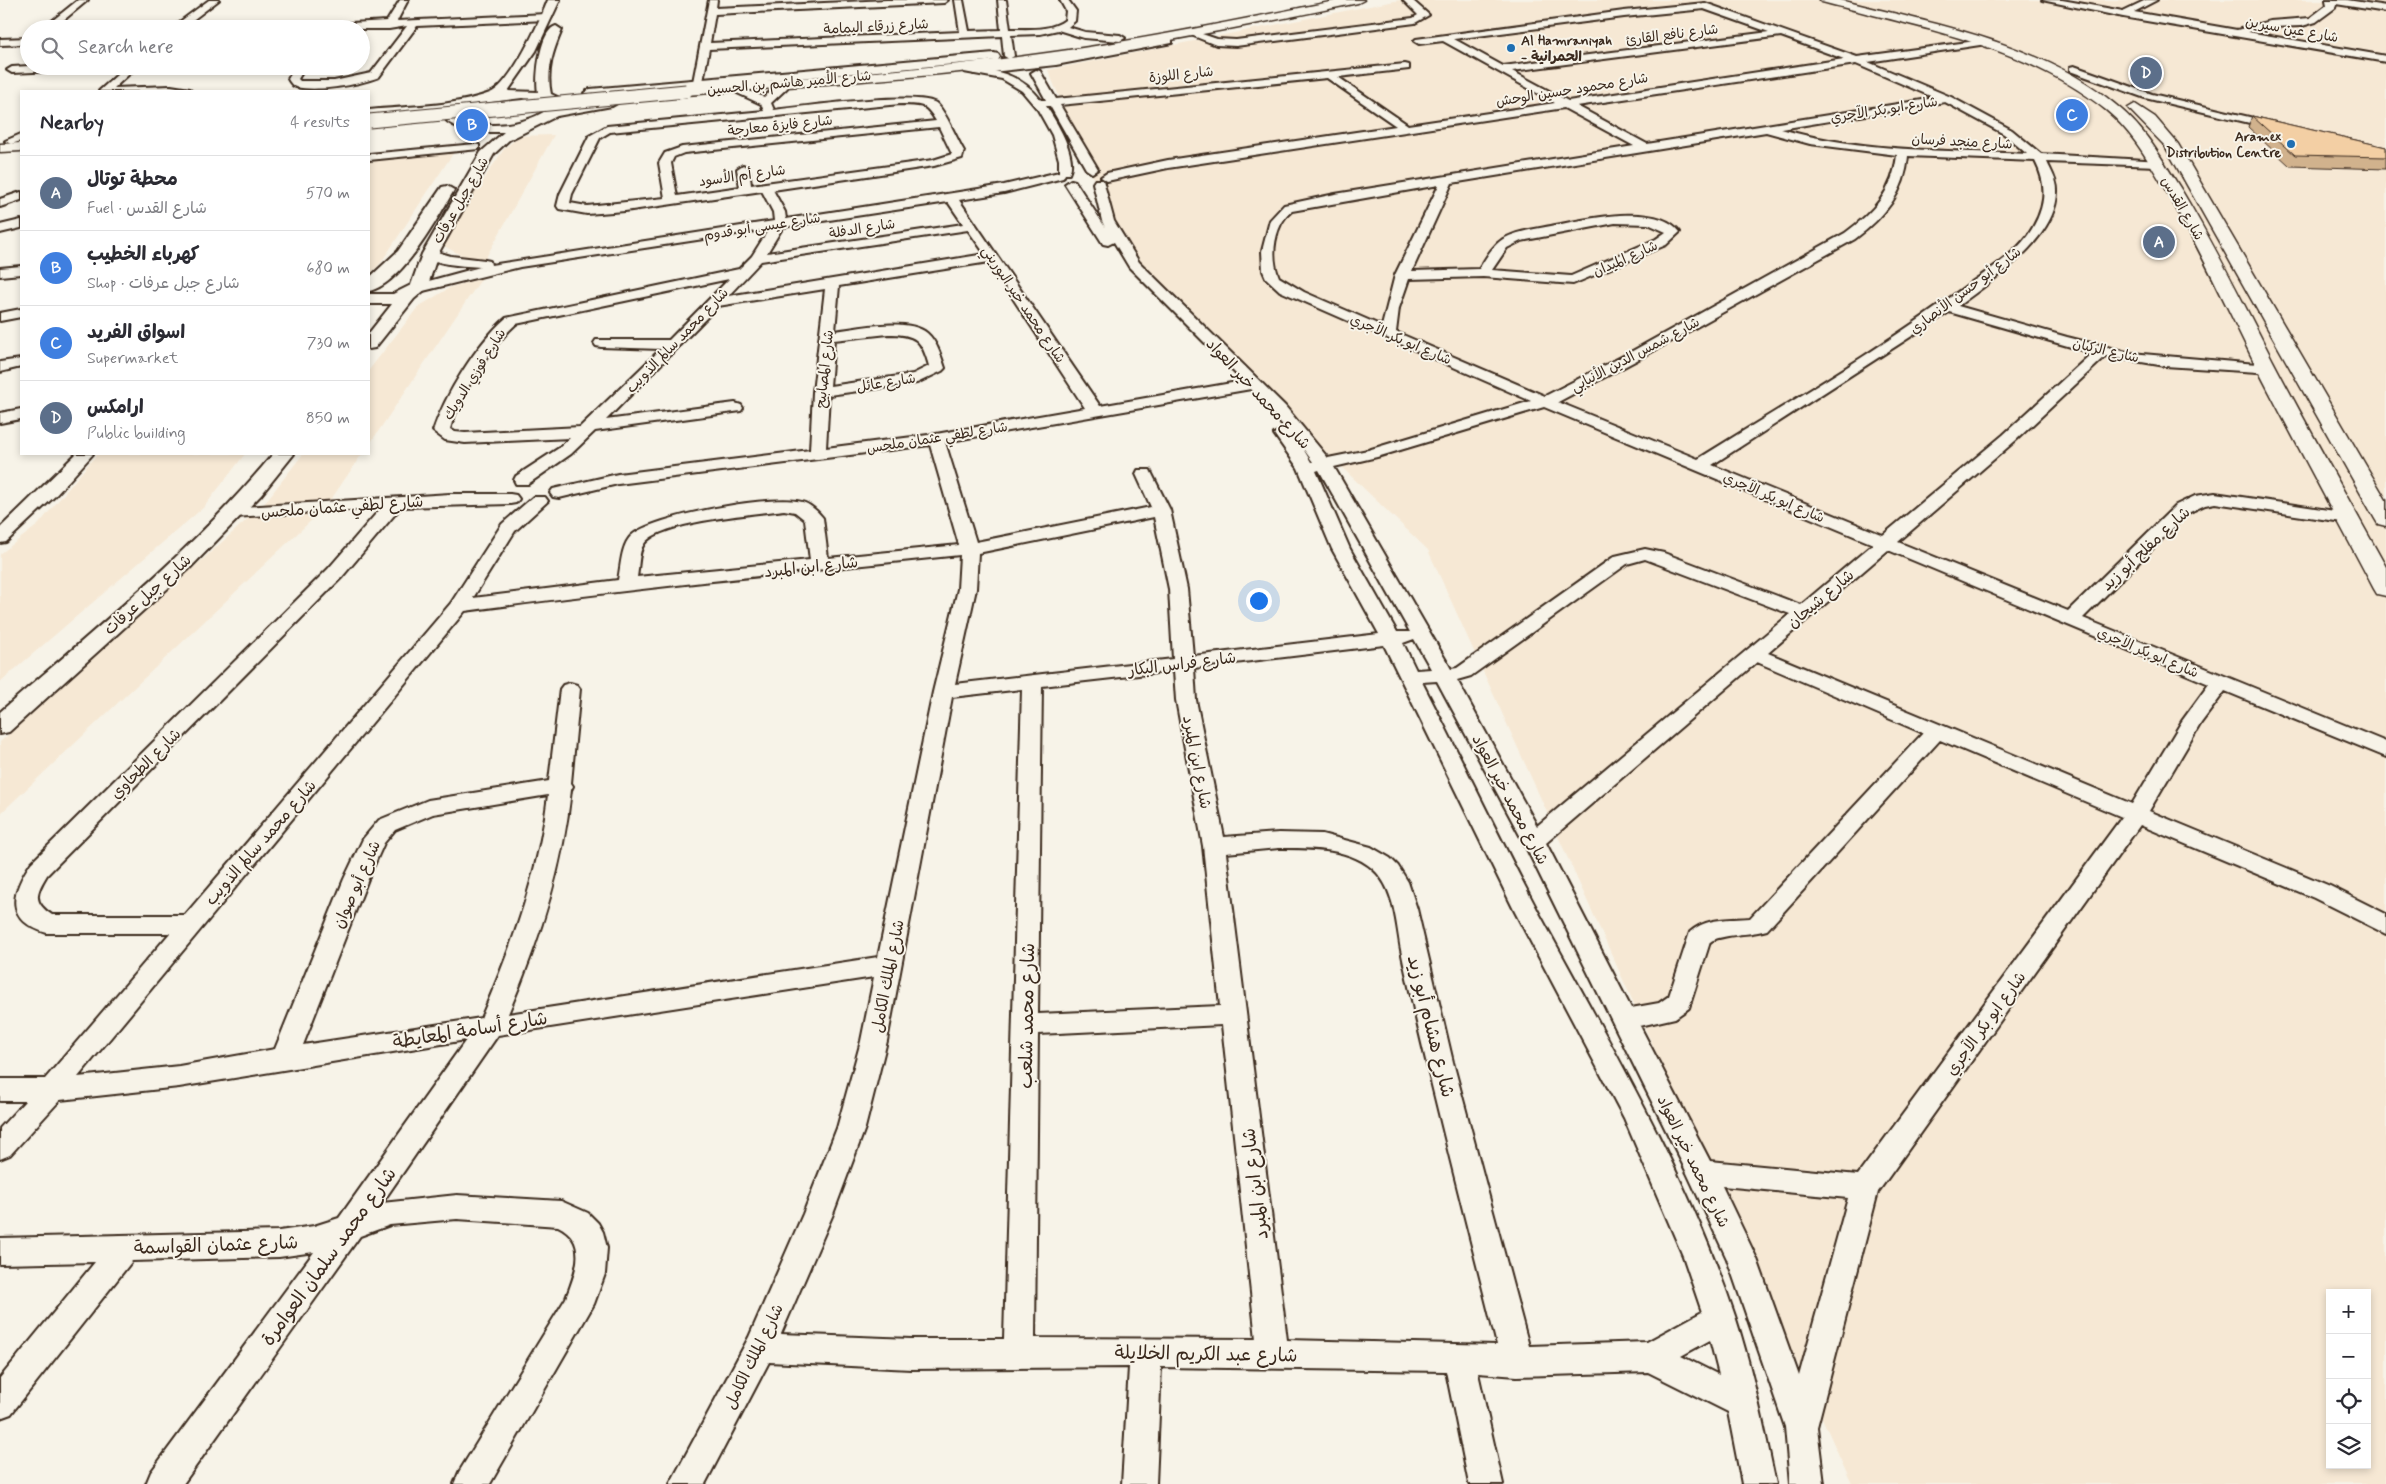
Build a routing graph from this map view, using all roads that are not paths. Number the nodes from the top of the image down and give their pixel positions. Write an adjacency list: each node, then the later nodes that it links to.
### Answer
1 (84, 0): 26 (street)
2 (215, 0): 3 (street); 27 (street)
3 (222, 0): 28 (street)
4 (404, 0): 30 (street)
5 (554, 0): 25 (main road)
6 (713, 0): 22 (street)
7 (944, 0): 20 (street)
8 (959, 0): 39 (street)
9 (1002, 0): 36 (street)
10 (1064, 0): 32 (street)
11 (1328, 0): 33 (highway, شارع الأمير هاشم بن الحسين)
12 (1358, 0): 35 (highway, شارع الأمير هاشم بن الحسين)
13 (1407, 0): 35 (street)
14 (1813, 0): 34 (highway)
15 (1826, 0): 34 (highway, شارع القدس)
16 (1843, 0): 54 (highway, شارع القدس)
17 (2046, 0): 23 (street, شارع عين سيرين)
18 (2153, 0): 23 (street)
19 (2330, 0): 21 (street); 38 (street)
20 (895, 1): 22 (street)
21 (2386, 9)
22 (712, 11): 46 (street)
23 (2123, 14): 38 (street, شارع عين سيرين)
24 (563, 15): 71 (main road)
25 (546, 18): 29 (street); 64 (main road)
26 (58, 20)
27 (187, 20)
28 (199, 20)
29 (413, 24): 30 (street); 60 (street)
30 (390, 25): 31 (street)
31 (370, 26)
32 (1058, 27): 36 (street, شارع زرقاء اليمامة); 41 (street)
33 (1178, 30): 41 (main road, شارع الأمير هاشم بن الحسين); 66 (highway, شارع الأمير هاشم بن الحسين)
34 (1938, 30): 43 (highway, شارع القدس)
35 (1201, 32): 50 (main road, شارع الأمير هاشم بن الحسين); 66 (highway, شارع الأمير هاشم بن الحسين)
36 (1005, 33): 39 (street, شارع زرقاء اليمامة); 47 (street)
37 (1784, 33): 40 (street, شارع أبو حسن الأنصاري); 51 (street, شارع أبو حسن الأنصاري); 56 (street, شارع نافع القارئ)
38 (2234, 33): 48 (street, شارع عين سيرين)
39 (965, 35): 46 (street, شارع زرقاء اليمامة)
40 (1443, 37): 42 (street, شارع أبو حسن الأنصاري); 56 (street)
41 (1120, 38): 47 (main road, شارع الأمير هاشم بن الحسين)
42 (1419, 41)
43 (1980, 42): 51 (street, شارع محمود حسين الوحش); 103 (highway, شارع القدس)
44 (20, 43): 45 (street)
45 (0, 44)
46 (706, 46): 66 (street)
47 (1009, 56): 66 (main road, شارع الأمير هاشم بن الحسين)
48 (2386, 59)
49 (20, 61): 52 (street); 63 (street)
50 (1056, 61): 55 (main road, شارع الأمير هاشم بن الحسين); 57 (street)
51 (1858, 61): 77 (street, شارع أبو حسن الأنصاري); 82 (street, شارع محمود حسين الوحش)
52 (0, 64)
53 (1405, 67): 61 (street, شارع اللوزة)
54 (2074, 69): 74 (highway, شارع القدس); 76 (street)
55 (968, 70): 62 (street, شارع محمد خير العواد); 65 (main road, شارع الأمير هاشم بن الحسين)
56 (1503, 70): 82 (street)
57 (1036, 73): 62 (street); 78 (street, شارع محمد خير العواد)
58 (124, 75): 67 (street)
59 (128, 75): 68 (street)
60 (295, 75)
61 (1329, 75): 78 (street, شارع اللوزة); 92 (street)
62 (1006, 77): 81 (street, شارع محمد خير العواد)
63 (0, 78)
64 (509, 82): 71 (main road); 75 (main road)
65 (783, 86): 73 (main road, شارع الأمير هاشم بن الحسين); 83 (street)
66 (690, 87): 72 (main road, شارع الأمير هاشم بن الحسين); 87 (highway, شارع الأمير هاشم بن الحسين, bridge)
67 (109, 90)
68 (109, 90)
69 (140, 90): 70 (street)
70 (179, 90)
71 (544, 90): 72 (main road, شارع الأمير هاشم بن الحسين); 75 (main road); 84 (main road)
72 (612, 90): 80 (main road)
73 (739, 90): 80 (main road, شارع الأمير هاشم بن الحسين); 83 (street, شارع أم الأسود)
74 (2118, 95): 76 (street); 171 (highway, شارع القدس)
75 (496, 96): 79 (main road)
76 (2149, 96): 94 (street)
77 (1946, 99): 93 (street, شارع ابو بكر الآجري); 101 (street, شارع أبو حسن الأنصاري)
78 (1052, 102): 81 (street, شارع اللوزة); 107 (street, شارع محمد خير العواد)
79 (466, 104): 86 (main road); 95 (main road, شارع جبل عرفات)
80 (600, 104): 84 (main road, شارع الأمير هاشم بن الحسين)
81 (1037, 104): 109 (street, شارع محمد خير العواد)
82 (1564, 105): 92 (street, شارع محمود حسين الوحش); 97 (street)
83 (768, 107): 90 (street, شارع أم الأسود); 116 (street, شارع أم الأسود)
84 (556, 112): 88 (main road, شارع الأمير هاشم بن الحسين)
85 (370, 114): 86 (main road)
86 (394, 118): 89 (main road); 91 (main road)
87 (370, 120)
88 (534, 122): 95 (main road); 96 (main road, شارع جبل عرفات)
89 (410, 123): 95 (main road); 95 (main road)
90 (941, 124): 106 (street, شارع أم الأسود); 116 (street, شارع فايزة معارجة)
91 (370, 126)
92 (1406, 128): 107 (street, شارع محمود حسين الوحش)
93 (1767, 128): 97 (street, شارع ابو بكر الآجري); 98 (street, شارع منجد فرسان)
94 (2287, 129)
95 (471, 135): 96 (main road); 99 (street); 102 (main road, شارع جبل عرفات)
96 (504, 137): 122 (main road, شارع جبل عرفات)
97 (1646, 148): 111 (street, شارع ابو بكر الآجري)
98 (1903, 152): 101 (street, شارع منجد فرسان); 149 (street, شارع شمس الدين الأنبابي)
99 (370, 157)
100 (878, 157): 106 (street)
101 (2040, 160): 103 (street, شارع منجد فرسان); 135 (street, شارع أبو حسن الأنصاري)
102 (464, 163)
103 (2158, 163): 146 (highway, شارع القدس)
104 (817, 166): 110 (street)
105 (743, 168): 113 (street)
106 (882, 170): 110 (street, شارع أم الأسود)
107 (1098, 174): 109 (street); 109 (street); 147 (street, شارع محمد خير العواد)
108 (454, 179): 133 (main road, شارع جبل عرفات)
109 (1066, 179): 115 (street, شارع عيسى أبو قدوم); 147 (street, شارع محمد خير العواد)
110 (817, 180): 112 (street, شارع أم الأسود)
111 (1447, 180): 130 (street); 138 (street, شارع ابو بكر الآجري)
112 (766, 188): 113 (street, شارع أم الأسود); 118 (street)
113 (746, 190): 116 (street, شارع أم الأسود)
114 (20, 196): 117 (street)
115 (951, 198): 118 (street, شارع عيسى أبو قدوم); 120 (street, شارع محمد خير البوريني)
116 (672, 200)
117 (0, 203)
118 (780, 222): 124 (street, شارع محمد سالم الذويب); 125 (street, شارع عيسى أبو قدوم)
119 (20, 224): 121 (street)
120 (972, 226): 123 (street, شارع محمد خير البوريني); 124 (street, شارع الدفلة)
121 (0, 229)
122 (430, 254): 125 (street, شارع عيسى أبو قدوم); 132 (main road, شارع جبل عرفات)
123 (993, 257): 131 (street); 151 (street, شارع محمد خير البوريني)
124 (757, 258): 128 (street, شارع محمد سالم الذويب)
125 (520, 263): 132 (street, شارع عيسى أبو قدوم)
126 (20, 270): 127 (street)
127 (0, 272)
128 (743, 272): 134 (street, شارع محمد سالم الذويب); 154 (street, شارع فوزي الدويك)
129 (1483, 273): 129 (street, شارع الميدان); 130 (street, شارع الميدان)
130 (1402, 275): 138 (street)
131 (832, 284): 134 (street); 139 (street, شارع المصابيح)
132 (413, 292): 133 (main road, شارع جبل عرفات); 140 (main road, شارع جبل عرفات)
133 (371, 295)
134 (713, 303): 142 (street, شارع محمد سالم الذويب)
135 (1947, 307): 143 (street, شارع الركبان); 161 (street, شارع أبو حسن الأنصاري)
136 (20, 313): 137 (street)
137 (0, 317)
138 (1388, 334): 149 (street, شارع ابو بكر الآجري)
139 (828, 336): 148 (street, شارع المصابيح); 148 (street, شارع عائل)
140 (370, 343)
141 (601, 343): 142 (street)
142 (673, 344): 154 (street, شارع محمد سالم الذويب)
143 (2103, 351): 146 (street, شارع الركبان); 174 (street, شارع شيحان)
144 (20, 363): 145 (street)
145 (0, 367)
146 (2268, 370): 170 (highway, شارع القدس)
147 (1248, 385): 151 (street, شارع لطفي عثمان ملحس); 162 (street, شارع محمد خير العواد)
148 (821, 392): 157 (street, شارع المصابيح)
149 (1545, 402): 161 (street, شارع ابو بكر الآجري); 162 (street, شارع شمس الدين الأنبابي)
150 (735, 408): 154 (street)
151 (1095, 411): 155 (street, شارع لطفي عثمان ملحس)
152 (20, 414): 153 (street)
153 (0, 418)
154 (588, 430): 156 (street, شارع محمد سالم الذويب)
155 (936, 439): 157 (street, شارع لطفي عثمان ملحس); 175 (street, شارع الملك الكامل)
156 (565, 451): 164 (street); 165 (street, شارع محمد سالم الذويب)
157 (818, 454): 164 (street, شارع لطفي عثمان ملحس)
158 (84, 455): 173 (street)
159 (265, 455): 192 (main road, شارع جبل عرفات)
160 (283, 455): 169 (main road, شارع جبل عرفات)
161 (1700, 465): 174 (street, شارع ابو بكر الآجري)
162 (1315, 466): 182 (street, شارع محمد خير العواد); 183 (street, شارع محمد خير العواد)
163 (1144, 474): 168 (street, شارع ابن المبرد)
164 (559, 484): 165 (street); 166 (street)
165 (514, 492): 166 (street); 167 (street, شارع لطفي عثمان ملحس); 172 (street, شارع محمد سالم الذويب)
166 (539, 501): 172 (street, شارع محمد سالم الذويب)
167 (395, 502): 169 (street, شارع لطفي عثمان ملحس); 200 (street, شارع الطحاوي)
168 (1161, 510): 175 (street, شارع ابن المبرد); 185 (street, شارع ابن المبرد)
169 (234, 512): 193 (main road, شارع جبل عرفات)
170 (2349, 518): 178 (highway, شارع القدس); 181 (street, شارع مفلح أبو زيد)
171 (2386, 519)
172 (508, 528): 179 (street, شارع محمد سالم الذويب)
173 (0, 538)
174 (1885, 544): 180 (street, شارع شيحان); 181 (street, شارع ابو بكر الآجري)
175 (970, 549): 176 (street, شارع ابن المبرد); 191 (street, شارع الملك الكامل)
176 (820, 566): 177 (street, شارع ابن المبرد); 177 (street)
177 (627, 584): 179 (street, شارع ابن المبرد)
178 (2386, 589)
179 (459, 606): 200 (street, شارع محمد سالم الذويب)
180 (1803, 612): 184 (street, شارع شيحان); 186 (street)
181 (2070, 620): 189 (street, شارع ابو بكر الآجري)
182 (1420, 635): 183 (street, شارع فراس البكار); 186 (street, شارع محمد خير العواد)
183 (1391, 639): 185 (street, شارع فراس البكار); 187 (street, شارع محمد خير العواد)
184 (1754, 654): 194 (street); 198 (street, شارع شيحان)
185 (1184, 662): 188 (street, شارع فراس البكار); 199 (street, شارع ابن المبرد)
186 (1444, 675): 187 (street); 198 (street, شارع محمد خير العواد)
187 (1409, 676): 216 (street, شارع محمد خير العواد)
188 (1032, 681): 191 (street, شارع فراس البكار); 205 (street, شارع محمد شلعب)
189 (2220, 683): 195 (street, شارع ابو بكر الآجري); 197 (street, شارع ابو بكر الآجري)
190 (570, 689): 196 (street)
191 (943, 692): 202 (street, شارع الملك الكامل)
192 (0, 701)
193 (0, 726)
194 (1937, 730): 197 (street); 204 (street)
195 (2386, 750)
196 (562, 786): 206 (street); 207 (street, شارع أبو صوان)
197 (2137, 813): 201 (street); 212 (street, شارع ابو بكر الآجري)
198 (1534, 841): 204 (street, شارع محمد خير العواد)
199 (1214, 846): 203 (street, شارع ابن المبرد); 223 (street, شارع هشام أبو زيد)
200 (189, 924): 209 (street, شارع محمد سالم الذويب)
201 (2386, 925)
202 (889, 965): 206 (street, شارع أسامة المعايطة); 217 (street, شارع الملك الكامل)
203 (1234, 1015): 205 (street); 220 (street, شارع ابن المبرد)
204 (1624, 1019): 211 (street, شارع محمد خير العواد)
205 (1026, 1025): 218 (street, شارع محمد شلعب)
206 (490, 1026): 207 (street, شارع أسامة المعايطة); 213 (street, شارع محمد سلمان العوامرة)
207 (285, 1058): 209 (street, شارع أسامة المعايطة)
208 (0, 1090): 209 (street, شارع أسامة المعايطة)
209 (51, 1091): 210 (street, شارع محمد سالم الذويب)
210 (0, 1147)
211 (1701, 1172): 212 (street); 226 (street, شارع محمد خير العواد)
212 (1865, 1188): 226 (street, شارع ابو بكر الآجري)
213 (350, 1226): 214 (street, شارع عثمان القواسمة); 227 (street, شارع محمد سلمان العوامرة); 228 (street, شارع عثمان القواسمة)
214 (124, 1248): 215 (street, شارع عثمان القواسمة); 224 (street)
215 (0, 1252)
216 (1720, 1318): 222 (street, شارع عبد الكريم الخلايلة); 225 (street, شارع محمد خير العواد)
217 (760, 1347): 218 (street, شارع عبد الكريم الخلايلة); 229 (street, شارع الملك الكامل)
218 (1019, 1351): 219 (street, شارع عبد الكريم الخلايلة)
219 (1146, 1352): 220 (street, شارع عبد الكريم الخلايلة); 230 (street)
220 (1273, 1354): 221 (street, شارع عبد الكريم الخلايلة)
221 (1460, 1357): 223 (street, شارع عبد الكريم الخلايلة); 231 (street)
222 (1651, 1357): 223 (street, شارع عبد الكريم الخلايلة); 225 (street, شارع عبد الكريم الخلايلة)
223 (1517, 1361)
224 (0, 1403)
225 (1742, 1403): 232 (street, شارع محمد خير العواد)
226 (1801, 1427): 233 (street, شارع محمد خير العواد)
227 (163, 1484)
228 (471, 1484)
229 (687, 1484)
230 (1139, 1484)
231 (1486, 1484)
232 (1759, 1484)
233 (1808, 1484)

